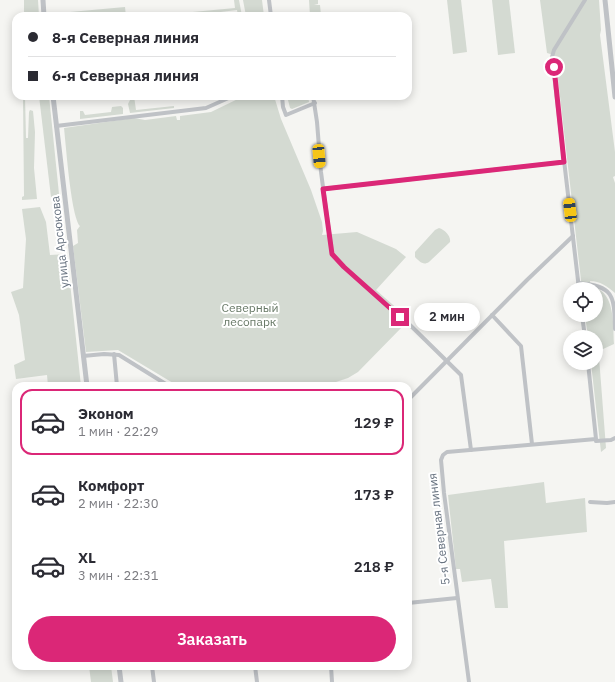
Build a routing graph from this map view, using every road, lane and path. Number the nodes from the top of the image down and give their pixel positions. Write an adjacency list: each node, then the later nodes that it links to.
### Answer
1 (43, 0): 5 (street)
2 (269, 0): 6 (street)
3 (585, 0): 14 (street)
4 (604, 1): 7 (street)
5 (44, 12)
6 (270, 12)
7 (615, 97)
8 (53, 100): 13 (street, улица Арсюкова)
9 (224, 100): 13 (street)
10 (282, 100): 12 (street)
11 (314, 100): 12 (street)
12 (315, 104): 15 (street)
13 (56, 126): 22 (street, улица Арсюкова)
14 (564, 162): 15 (street); 16 (street)
15 (323, 189): 23 (street)
16 (573, 236): 17 (street); 19 (street)
17 (578, 282)
18 (603, 288): 20 (street)
19 (492, 315): 23 (street); 31 (street)
20 (615, 329)
21 (114, 354): 22 (street); 26 (street); 27 (street)
22 (83, 356): 25 (street, улица Арсюкова)
23 (447, 360): 28 (street); 32 (street)
24 (589, 370): 30 (street)
25 (86, 382)
26 (118, 382)
27 (163, 382)
28 (412, 396)
29 (615, 438): 30 (street, 5-я Северная линия)
30 (596, 440): 31 (street, 5-я Северная линия)
31 (532, 444): 32 (street, 5-я Северная линия)
32 (471, 450): 35 (street, 5-я Северная линия)
33 (590, 502): 34 (street)
34 (615, 502)
35 (458, 598): 36 (street); 45 (street, 5-я Северная линия)
36 (412, 603)
37 (120, 670): 41 (street)
38 (152, 670): 42 (street)
39 (256, 670): 43 (street)
40 (330, 670): 44 (street)
41 (121, 682)
42 (154, 682)
43 (257, 682)
44 (332, 682)
45 (469, 682)

